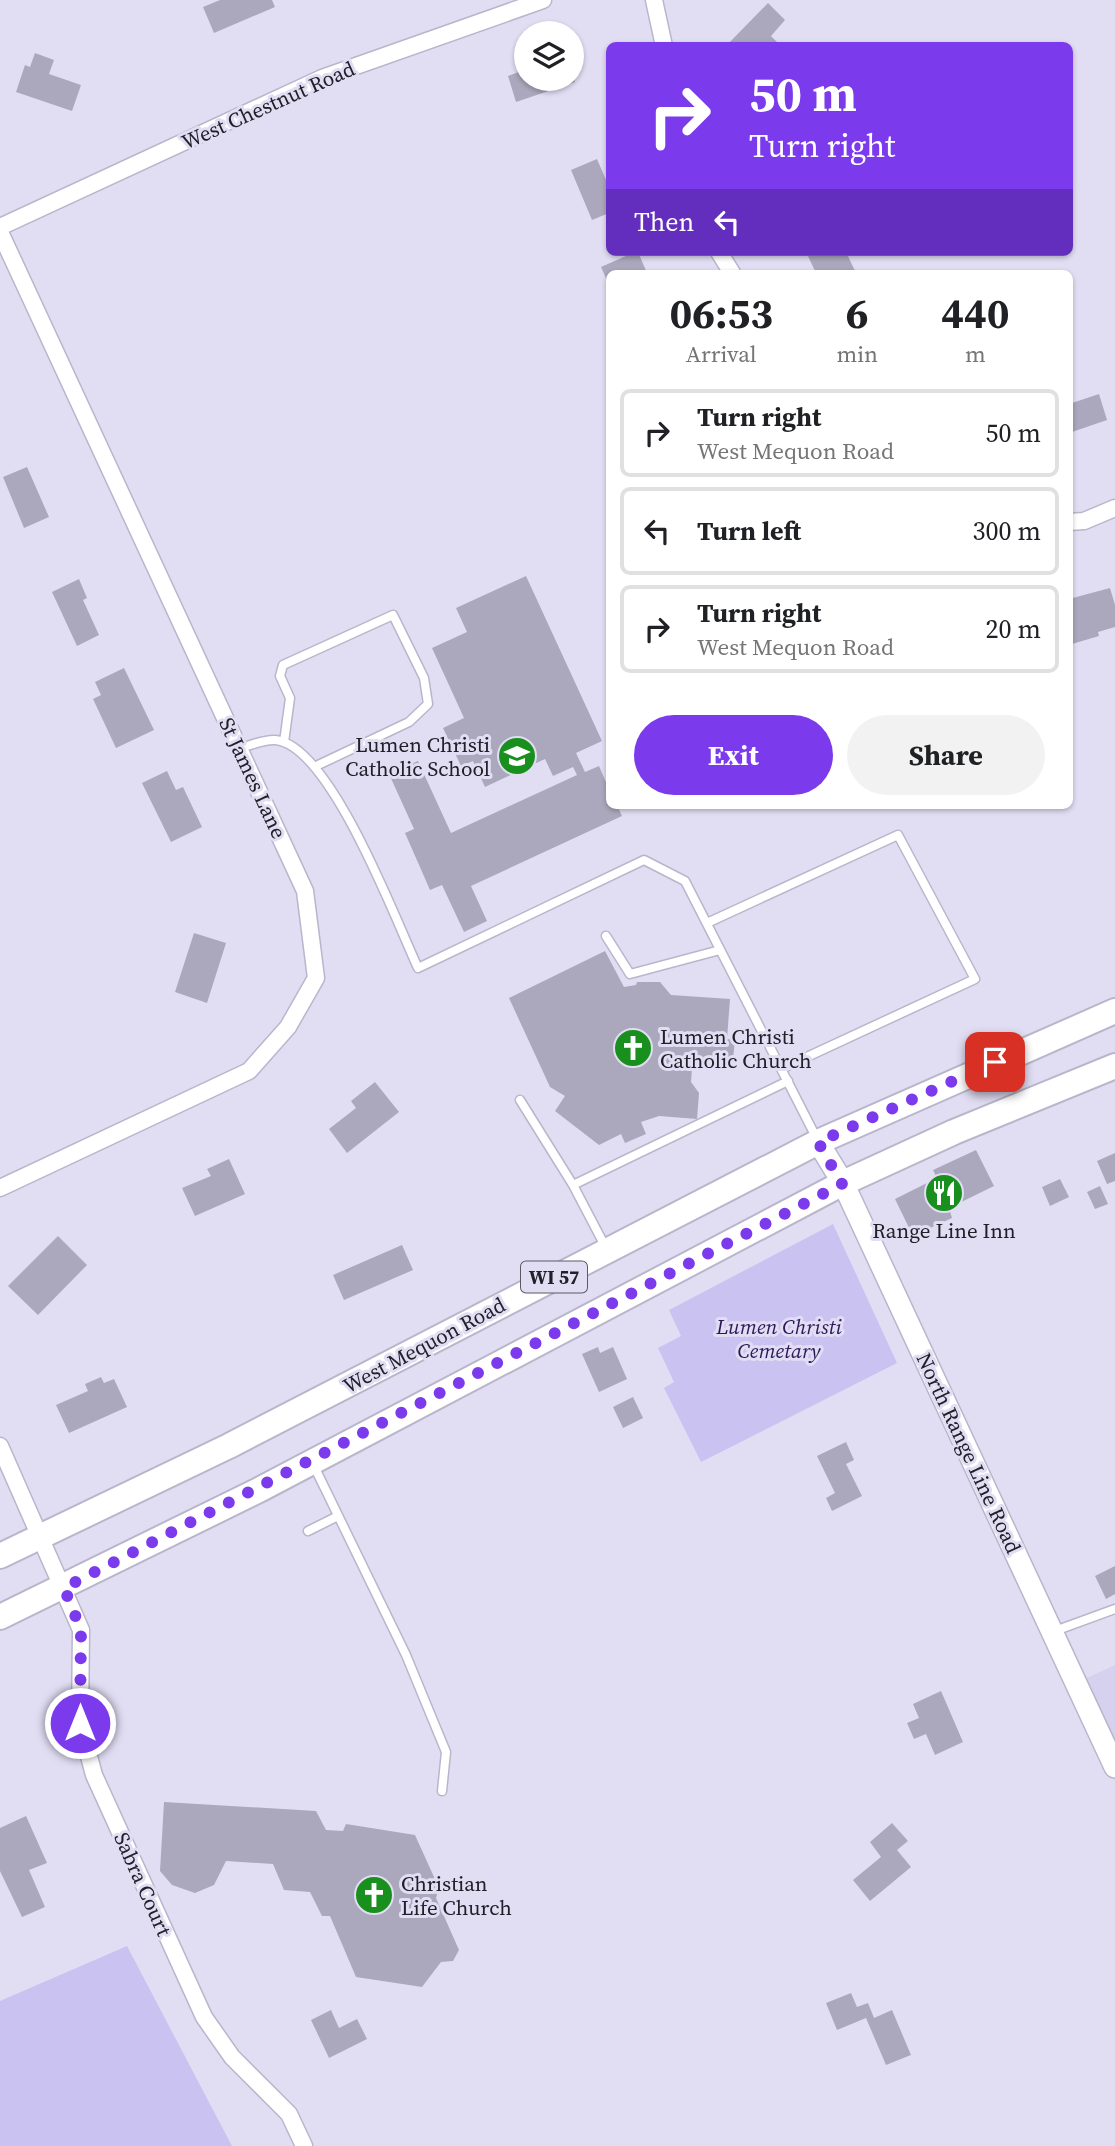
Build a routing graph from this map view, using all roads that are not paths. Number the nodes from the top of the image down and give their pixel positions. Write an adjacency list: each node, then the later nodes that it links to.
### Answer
1 (543, 0): 4 (street, West Chestnut Road)
2 (654, 0): 3 (street)
3 (663, 42)
4 (0, 229): 8 (street, St James Lane)
5 (1115, 508): 6 (street)
6 (1073, 522)
7 (284, 742): 8 (lane); 9 (lane); 9 (lane)
8 (239, 748): 21 (street, St James Lane)
9 (316, 766): 10 (lane)
10 (707, 923): 12 (lane); 15 (lane)
11 (606, 936): 12 (lane)
12 (720, 950): 15 (lane)
13 (1115, 1011): 18 (main road, West Mequon Road / WI 57)
14 (1115, 1066): 19 (main road, WI 57)
15 (781, 1069): 16 (lane)
16 (788, 1081): 18 (lane); 20 (lane)
17 (520, 1100): 20 (lane)
18 (818, 1142): 19 (street, North Range Line Road); 22 (main road, West Mequon Road / WI 57)
19 (842, 1184): 24 (main road, WI 57); 32 (street, North Range Line Road)
20 (573, 1185): 22 (lane)
21 (0, 1188)
22 (606, 1249): 27 (main road, West Mequon Road / WI 57)
23 (0, 1446): 27 (street, Sabra Court)
24 (312, 1462): 25 (lane); 29 (main road, WI 57)
25 (338, 1516): 26 (lane); 34 (lane)
26 (308, 1531)
27 (40, 1537): 28 (main road, West Mequon Road / WI 57); 29 (street, Sabra Court)
28 (0, 1556)
29 (64, 1588): 31 (main road, WI 57); 35 (street, Sabra Court)
30 (1115, 1609): 32 (lane)
31 (0, 1617)
32 (1052, 1632): 33 (street, North Range Line Road)
33 (1115, 1767)
34 (442, 1791)
35 (304, 2146)

